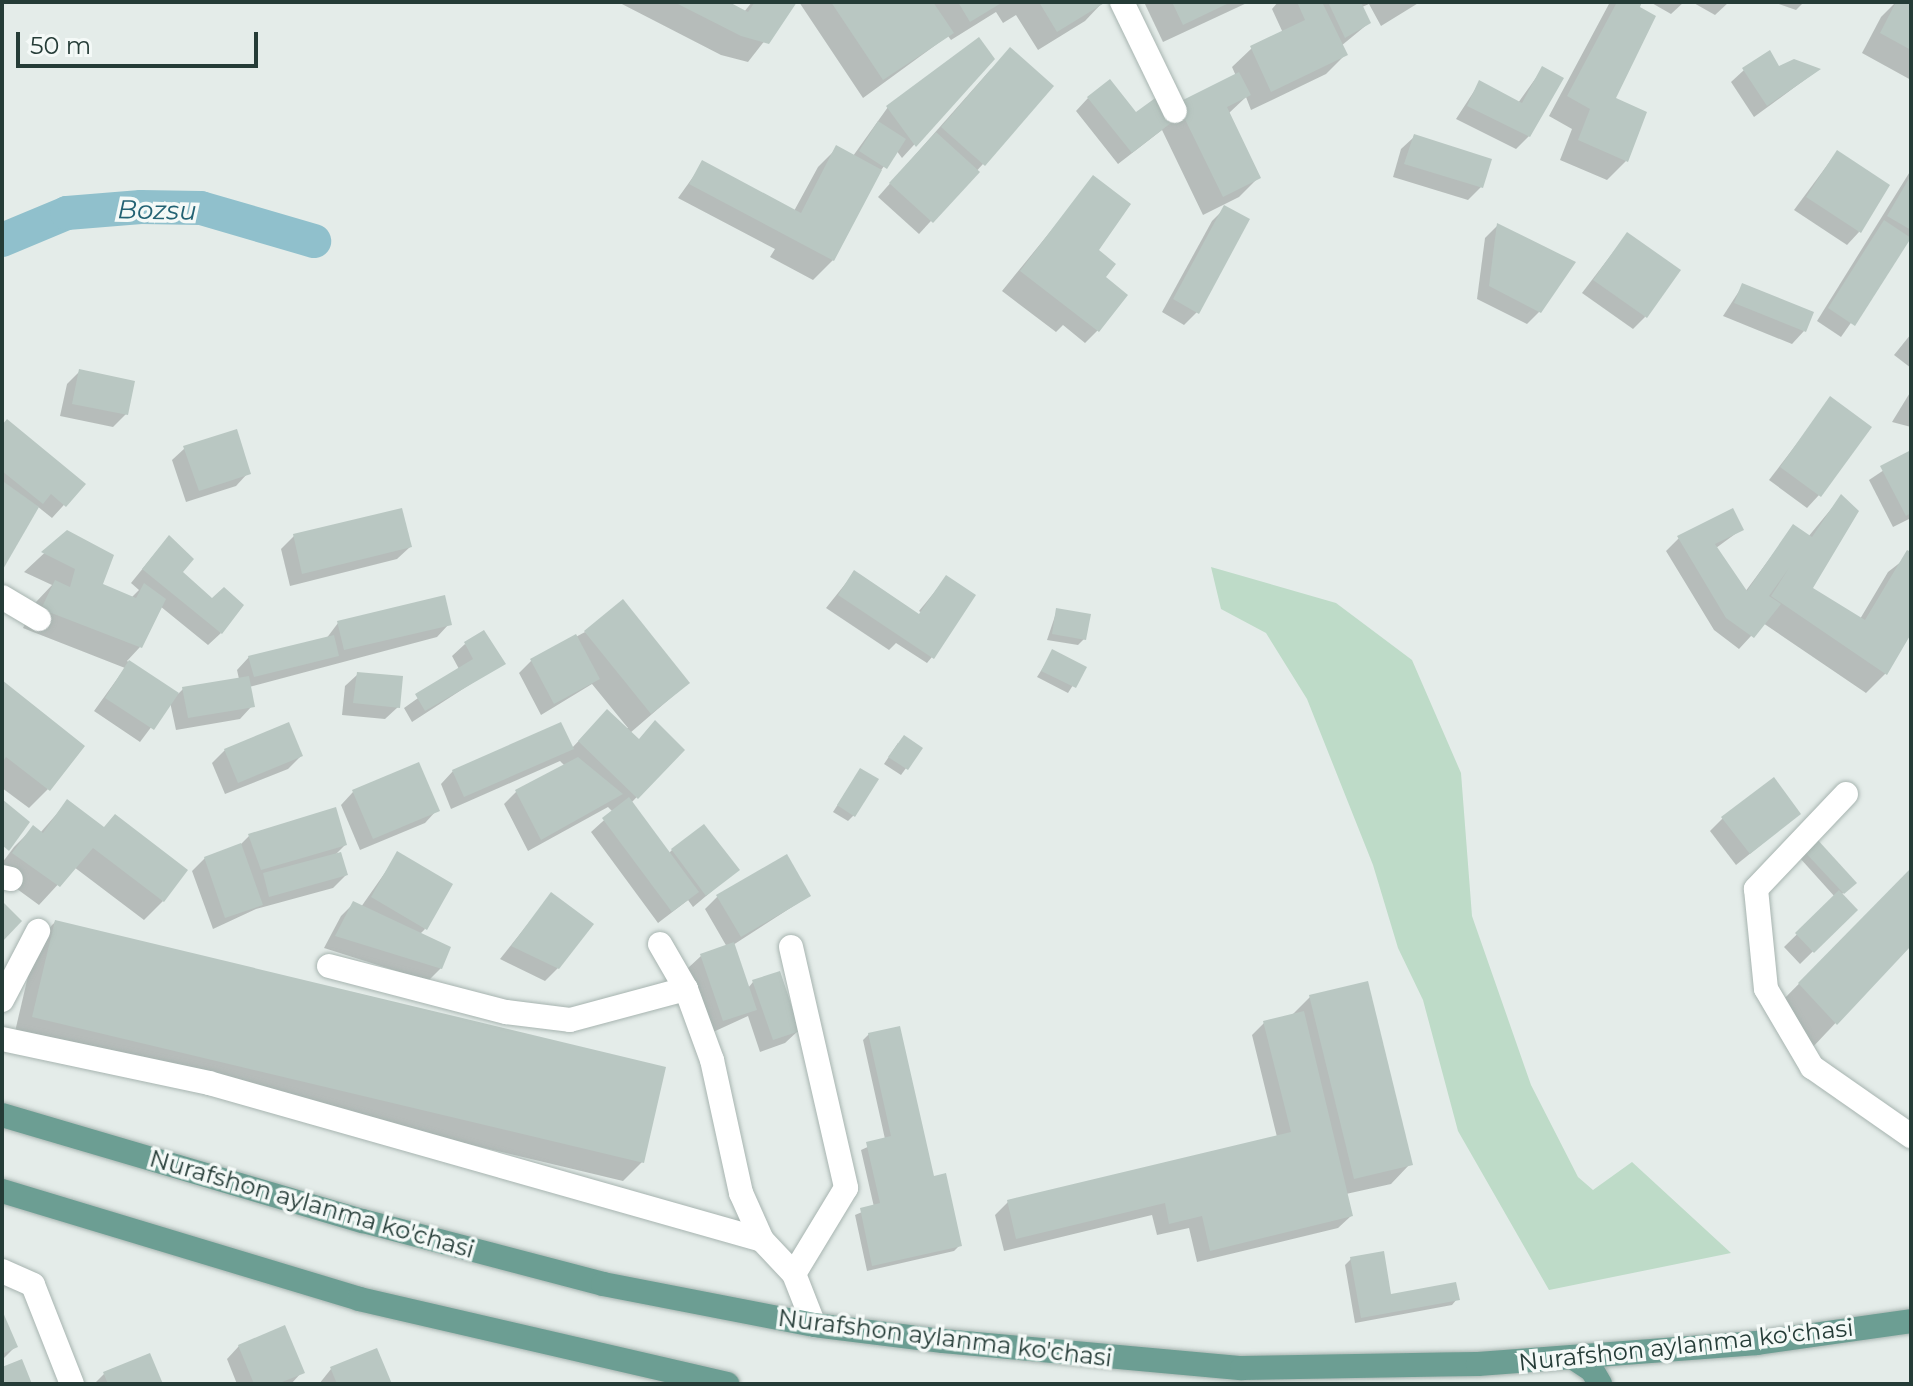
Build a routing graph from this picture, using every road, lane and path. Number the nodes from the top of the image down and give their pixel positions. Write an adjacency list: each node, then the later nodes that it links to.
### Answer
1 (1122, 2): 2 (street)
2 (1175, 111)
3 (2, 597): 4 (street)
4 (39, 619)
5 (1846, 794): 14 (street)
6 (38, 931): 11 (street)
7 (660, 944): 10 (street)
8 (791, 947): 18 (street)
9 (329, 966): 10 (street)
10 (686, 989): 16 (street)
11 (2, 1000)
12 (2, 1039): 16 (street)
13 (2, 1115): 20 (main road, Nurafshon aylanma ko'chasi)
14 (1911, 1136)
15 (2, 1191): 23 (main road)
16 (762, 1240): 18 (street)
17 (2, 1271): 22 (street)
18 (794, 1274): 20 (street)
19 (1911, 1321): 21 (main road, Nurafshon aylanma ko'chasi)
20 (814, 1325): 21 (main road, Nurafshon aylanma ko'chasi)
21 (1572, 1357): 24 (main road)
22 (72, 1384)
23 (727, 1384)
24 (1600, 1384)

